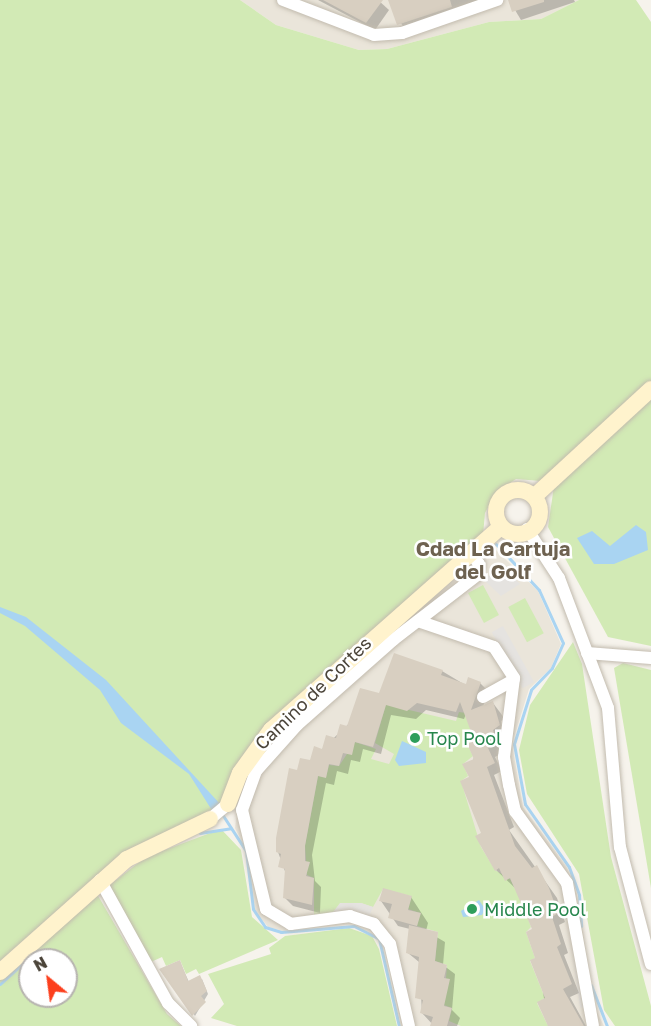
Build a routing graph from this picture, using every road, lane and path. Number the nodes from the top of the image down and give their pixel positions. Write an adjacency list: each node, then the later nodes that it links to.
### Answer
1 (283, 0): 2 (street)
2 (497, 0)
3 (651, 389): 4 (street)
4 (536, 495): 5 (street); 6 (street)
5 (499, 528): 6 (street); 7 (street, Camino de Cortes)
6 (527, 529): 9 (street)
7 (474, 556): 8 (street); 13 (street, Camino de Cortes)
8 (418, 621): 11 (street); 19 (street)
9 (587, 653): 10 (street); 16 (street)
10 (651, 658)
11 (514, 680): 12 (street); 20 (street)
12 (483, 697)
13 (228, 804): 14 (street, Camino de Cortes)
14 (210, 819): 15 (street, Camino de Cortes)
15 (100, 880): 17 (street, Camino de Cortes); 18 (street)
16 (651, 964)
17 (0, 972)
18 (191, 1026)
19 (409, 1026)
20 (593, 1026)

